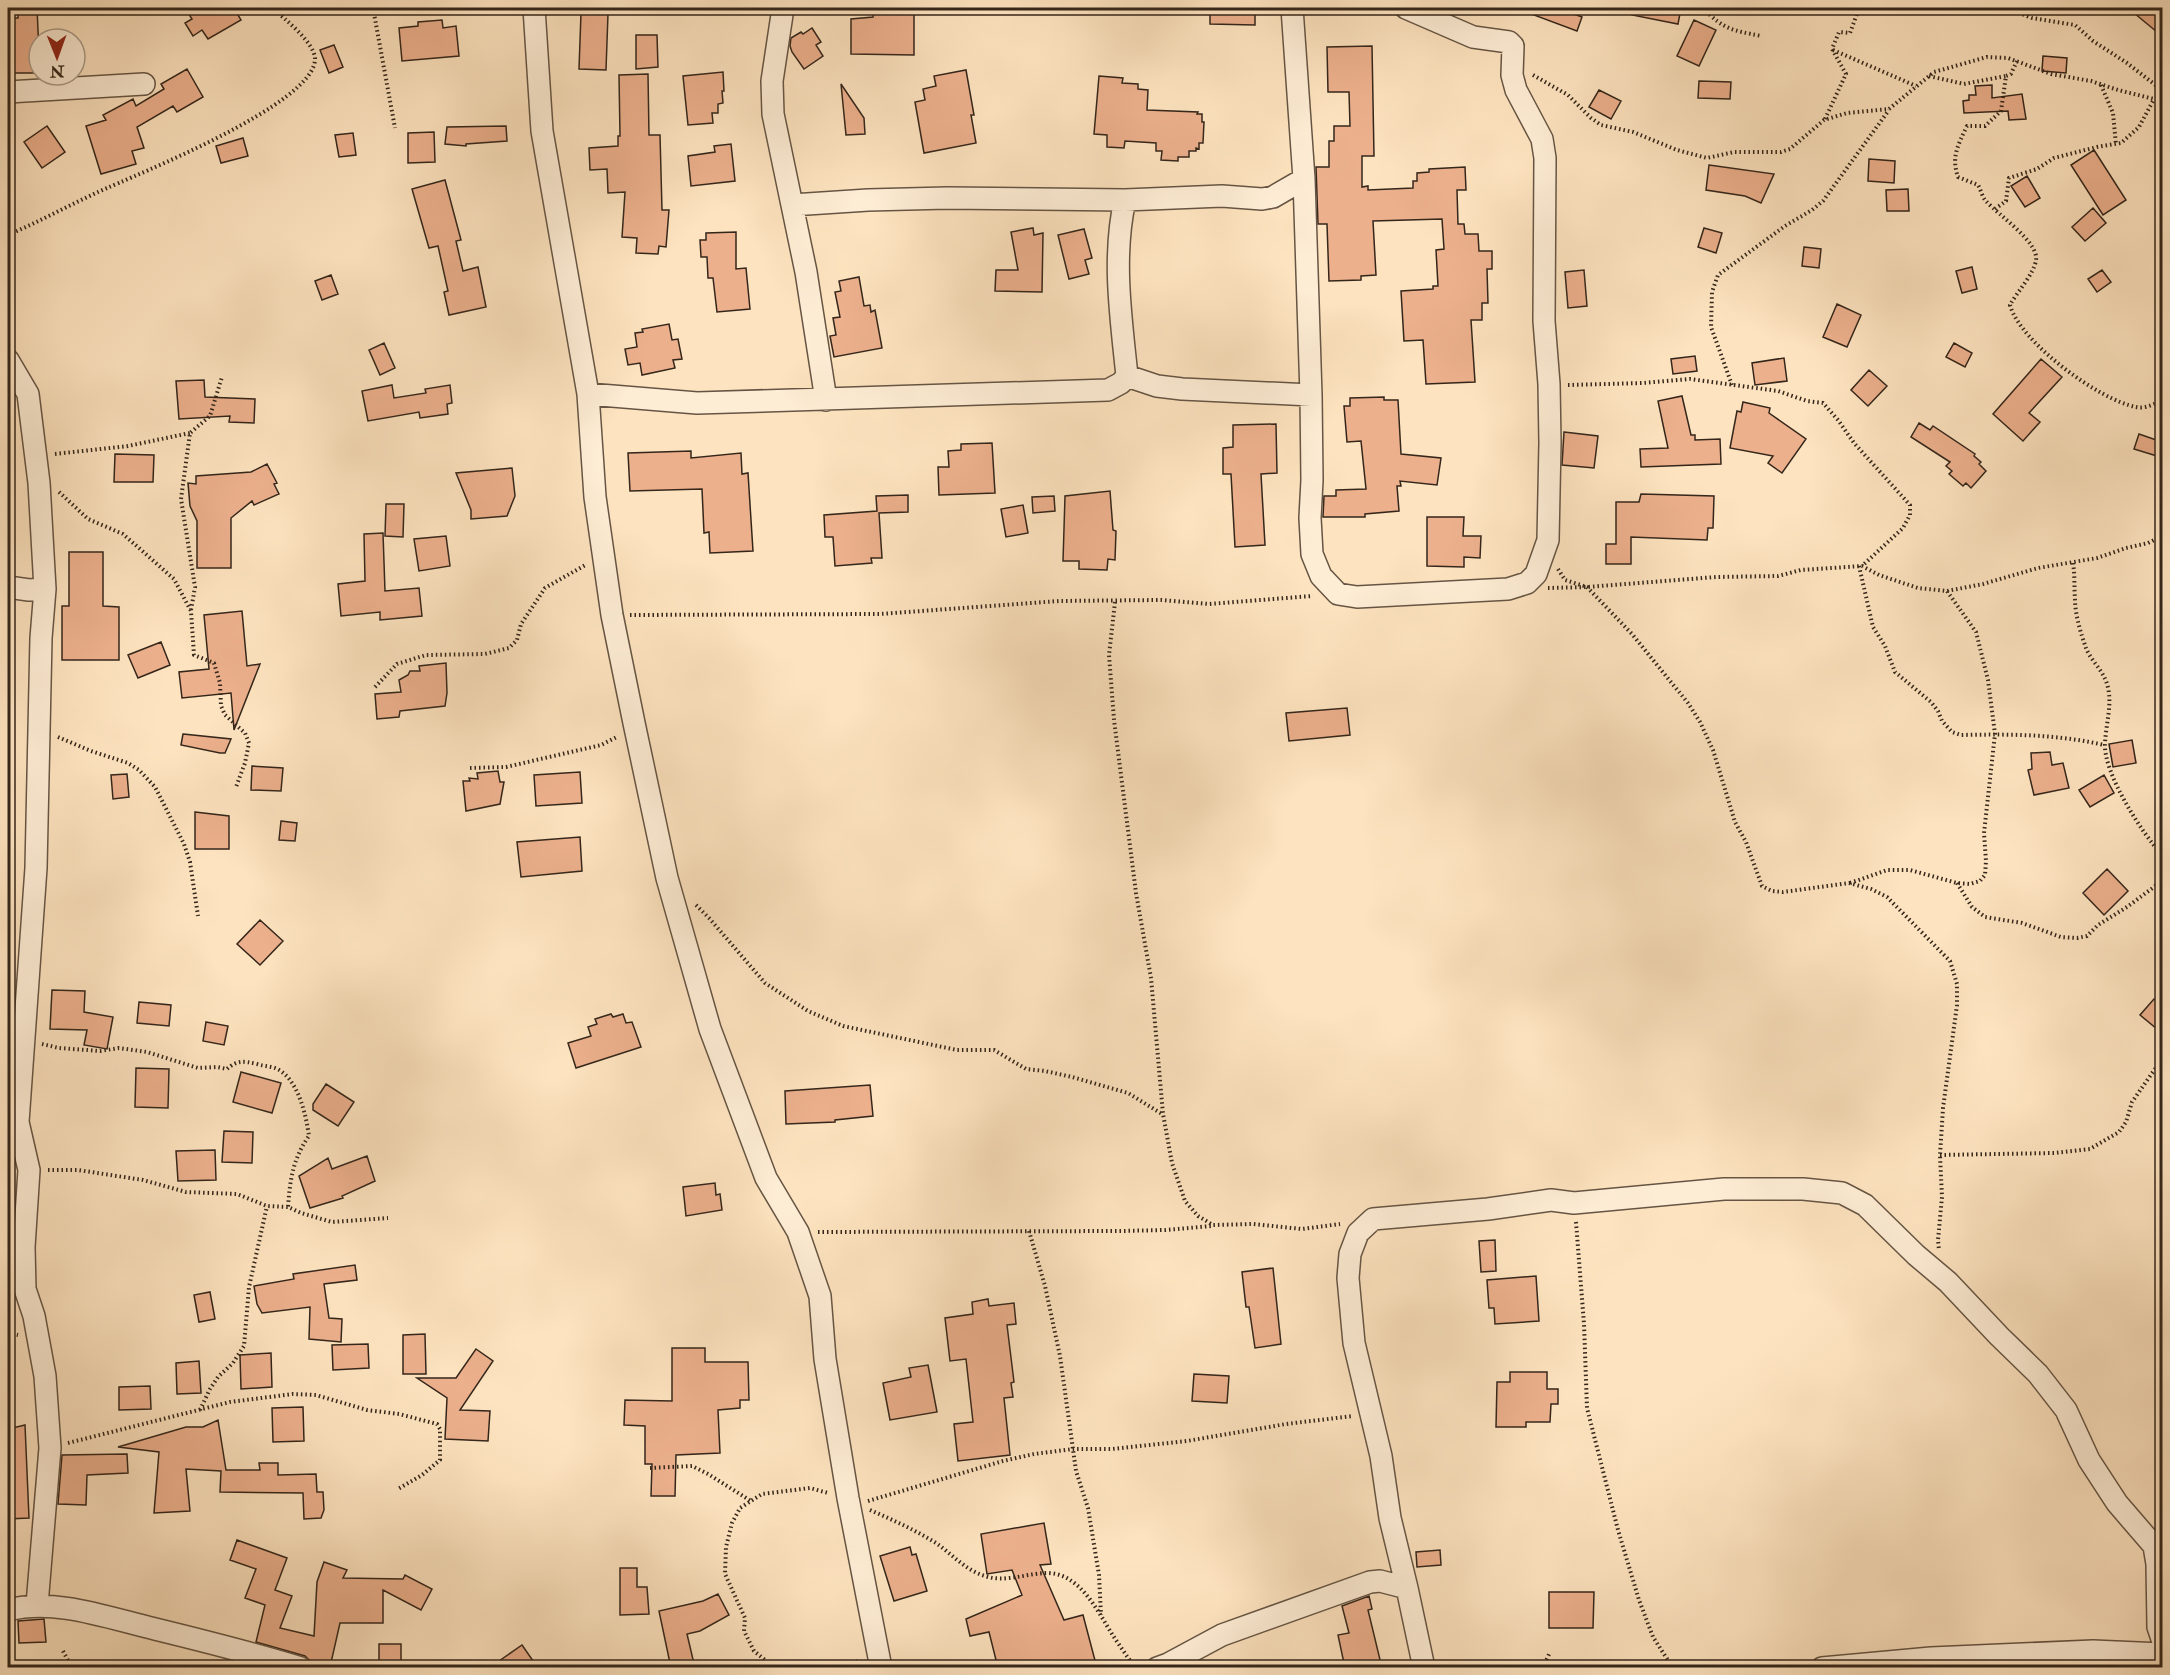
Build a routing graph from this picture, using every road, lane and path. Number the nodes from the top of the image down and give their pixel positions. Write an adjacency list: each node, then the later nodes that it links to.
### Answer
1 (272, 8): 31 (path)
2 (373, 8): 25 (path)
3 (534, 8): 37 (street)
4 (783, 8): 29 (street)
5 (1292, 8): 27 (street)
6 (1406, 8): 12 (street)
7 (1703, 8): 10 (path)
8 (1859, 8): 11 (path)
9 (2007, 8): 19 (path)
10 (1761, 36)
11 (1832, 49): 18 (path); 24 (path)
12 (1513, 52): 24 (path); 35 (street)
13 (2017, 61): 14 (path); 15 (path); 17 (path)
14 (1929, 76): 15 (path); 18 (path)
15 (2006, 76): 30 (path)
16 (144, 84): 20 (street)
17 (2101, 85): 22 (path); 26 (path)
18 (1916, 86): 23 (path)
19 (2163, 90)
20 (8, 92)
21 (2163, 97): 22 (path)
22 (2154, 99): 26 (path)
23 (1889, 109): 24 (path); 36 (path)
24 (1824, 120)
25 (395, 128)
26 (2116, 145): 30 (path)
27 (1304, 179): 28 (street); 38 (street)
28 (1125, 200): 29 (street); 33 (street)
29 (792, 205): 39 (street)
30 (1995, 209): 40 (path)
31 (8, 235)
32 (8, 360): 42 (street)
33 (1127, 376): 38 (street); 39 (street)
34 (222, 377): 41 (path)
35 (1549, 384): 36 (path); 45 (street)
36 (1732, 386): 48 (path)
37 (588, 394): 39 (street); 46 (street)
38 (1311, 395): 54 (street)
39 (826, 400)
40 (2163, 400)
41 (190, 433): 42 (path); 56 (path)
42 (36, 456): 43 (street)
43 (39, 483): 52 (street); 56 (path)
44 (2163, 536): 47 (path)
45 (1548, 540): 51 (path); 54 (street)
46 (603, 554): 57 (street); 58 (path)
47 (2073, 563): 53 (path); 62 (path)
48 (1861, 566): 51 (path); 53 (path); 61 (path)
49 (8, 587): 52 (street)
50 (1542, 588): 51 (path)
51 (1587, 588): 67 (path)
52 (45, 589): 60 (street)
53 (1947, 591): 61 (path)
54 (1338, 594): 55 (path)
55 (1115, 602): 57 (path); 73 (path)
56 (190, 611): 64 (path)
57 (612, 615): 59 (street)
58 (375, 687)
59 (634, 723): 63 (path); 83 (street)
60 (39, 727): 70 (path); 71 (street)
61 (1995, 734): 62 (path); 68 (path)
62 (2104, 745): 65 (path)
63 (470, 768)
64 (236, 787)
65 (2163, 855)
66 (2163, 881): 68 (path)
67 (1849, 883): 68 (path); 74 (path)
68 (1957, 883)
69 (692, 902): 73 (path)
70 (198, 916)
71 (23, 1040): 75 (street); 78 (path)
72 (2163, 1059): 74 (path)
73 (1163, 1114): 81 (path)
74 (1940, 1155): 84 (path)
75 (29, 1170): 77 (path); 87 (street)
76 (1574, 1203): 80 (street); 84 (street); 110 (path)
77 (267, 1206): 78 (path); 85 (path)
78 (288, 1207): 79 (path)
79 (388, 1218)
80 (1373, 1219): 81 (path); 86 (street)
81 (1213, 1226): 82 (path)
82 (1029, 1231): 83 (path); 88 (path)
83 (798, 1232): 92 (street)
84 (1948, 1282): 97 (street)
85 (200, 1410): 87 (path); 90 (path)
86 (1371, 1414): 88 (path); 93 (street)
87 (50, 1448): 94 (street)
88 (1073, 1449): 92 (path); 96 (path)
89 (650, 1468): 91 (path)
90 (398, 1489)
91 (751, 1501): 92 (path); 104 (path)
92 (852, 1501): 96 (path); 105 (street)
93 (1407, 1588): 107 (street); 108 (street)
94 (38, 1605): 95 (street); 103 (street)
95 (8, 1610)
96 (1101, 1616): 106 (path)
97 (2163, 1639)
98 (63, 1651): 102 (path)
99 (1549, 1654): 109 (path)
100 (2163, 1654): 101 (street)
101 (1827, 1667)
102 (72, 1668)
103 (302, 1668)
104 (775, 1668)
105 (881, 1668)
106 (1135, 1668)
107 (1157, 1668)
108 (1424, 1668)
109 (1544, 1668)
110 (1673, 1668)

